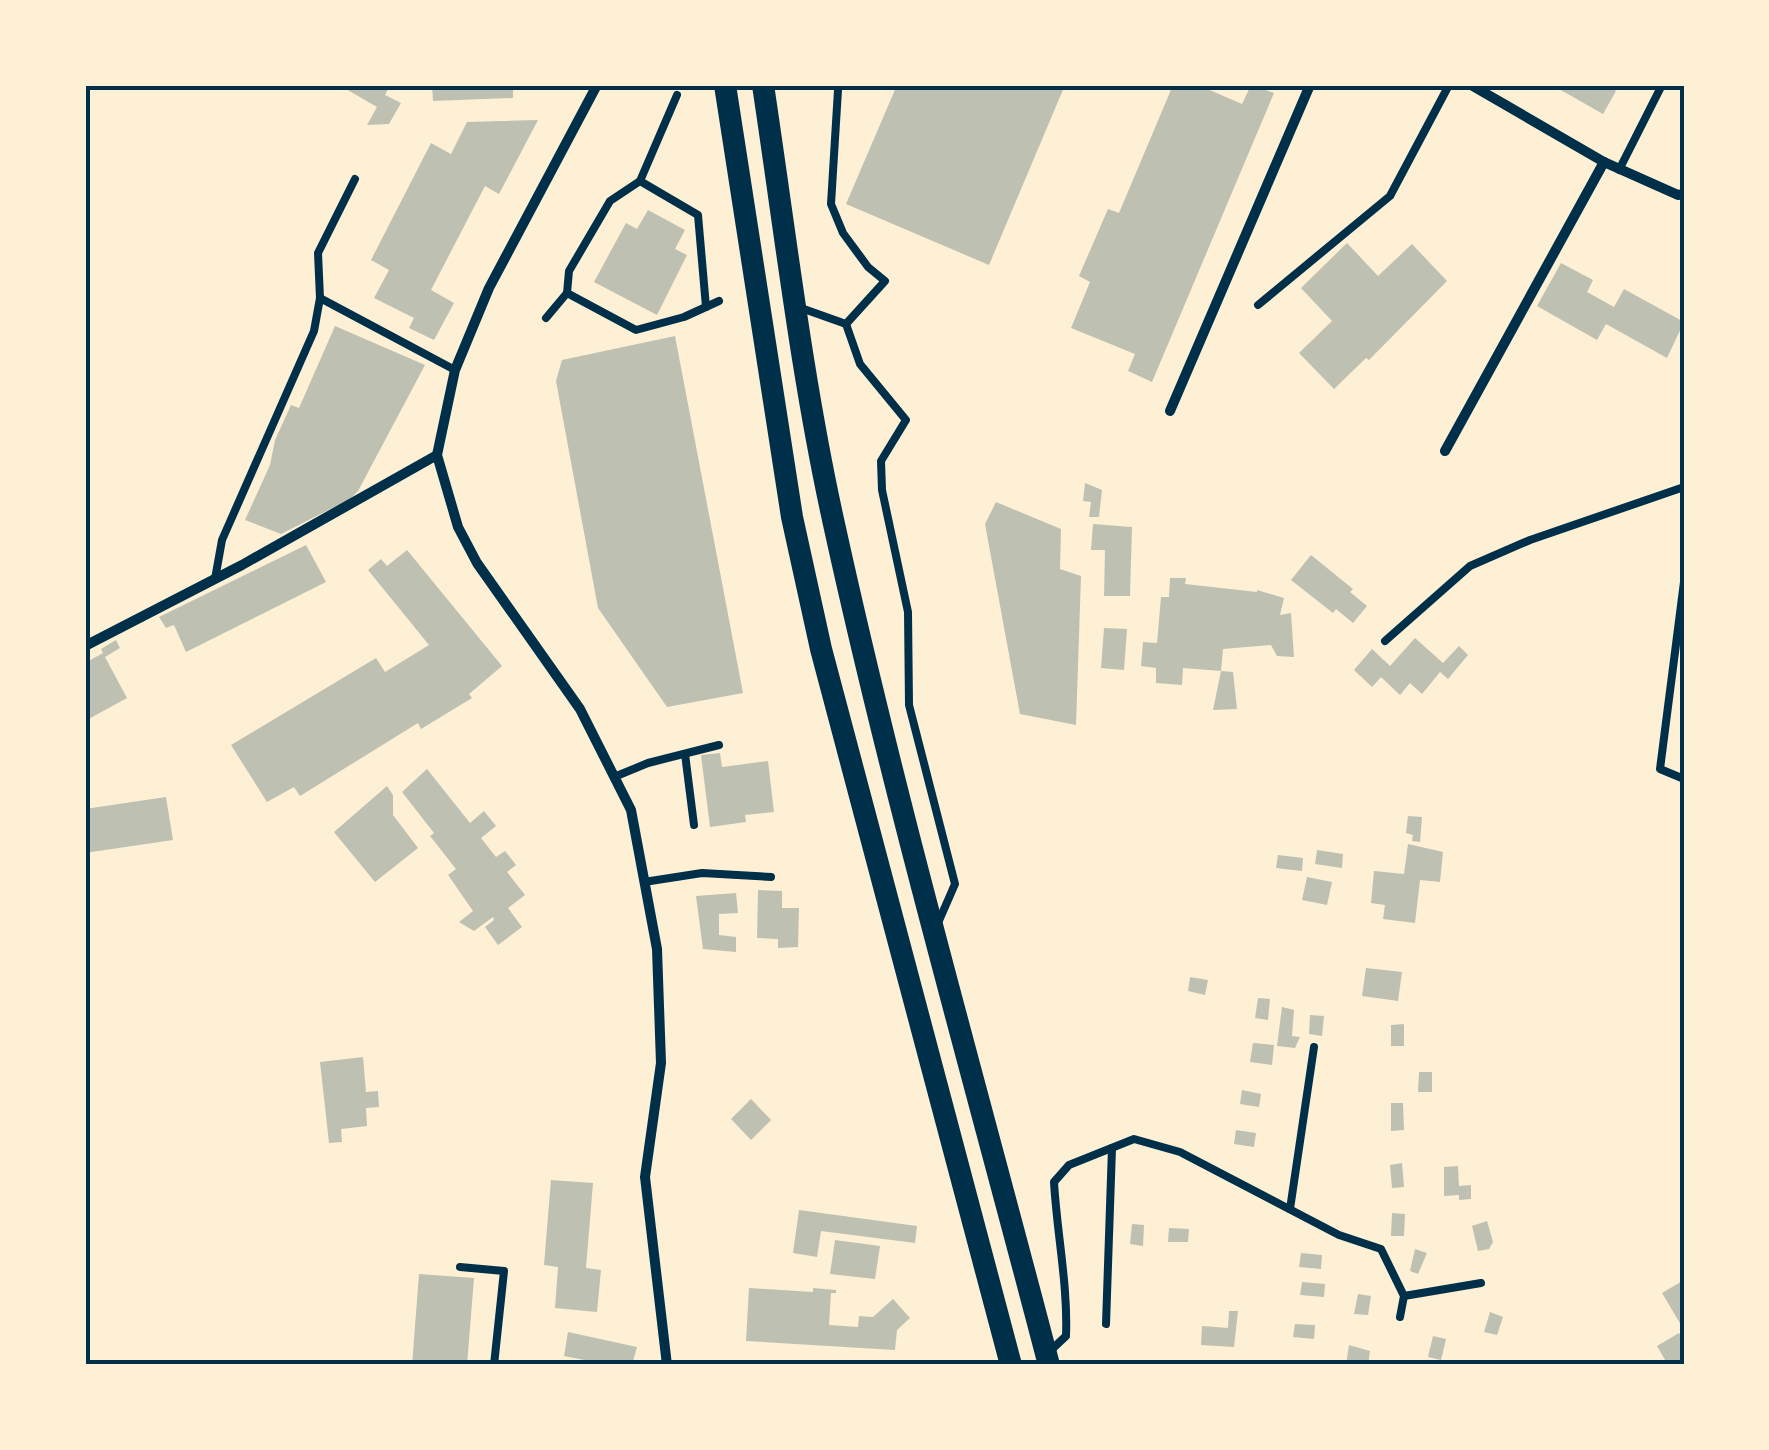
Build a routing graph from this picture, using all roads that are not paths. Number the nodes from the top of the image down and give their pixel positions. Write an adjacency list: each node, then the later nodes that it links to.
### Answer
1 (597, 85): 23 (street)
2 (724, 85): 51 (main road)
3 (762, 85): 20 (main road)
4 (1310, 85): 24 (street)
5 (1449, 85): 18 (lane)
6 (1471, 85): 10 (street)
7 (1662, 85): 11 (lane)
8 (838, 90): 22 (lane)
9 (677, 95): 13 (lane)
10 (1604, 162): 11 (street); 25 (street)
11 (1619, 170): 14 (street)
12 (355, 179): 16 (lane)
13 (640, 181): 15 (lane); 19 (lane)
14 (1684, 194)
15 (567, 293): 19 (lane); 21 (lane)
16 (320, 298): 23 (lane); 28 (lane)
17 (719, 300): 19 (lane)
18 (1258, 304)
19 (706, 307)
20 (797, 307): 22 (lane); 39 (main road)
21 (546, 318)
22 (846, 324): 39 (lane)
23 (455, 370): 26 (street)
24 (1170, 411)
25 (1445, 452)
26 (437, 455): 28 (street); 34 (street)
27 (1684, 487): 30 (lane)
28 (216, 579): 31 (street)
29 (1684, 582): 35 (lane)
30 (1385, 641)
31 (85, 646)
32 (719, 745): 33 (lane)
33 (685, 754): 34 (lane); 36 (lane)
34 (614, 776): 38 (street)
35 (1684, 780)
36 (694, 826)
37 (770, 876): 38 (lane)
38 (644, 882): 50 (street)
39 (933, 937): 48 (main road)
40 (1314, 1048): 42 (lane)
41 (1112, 1148): 42 (lane); 47 (lane); 48 (lane)
42 (1290, 1209): 45 (lane)
43 (460, 1267): 49 (lane)
44 (1481, 1283): 45 (lane)
45 (1404, 1296): 46 (lane)
46 (1400, 1316)
47 (1106, 1324)
48 (1048, 1359)
49 (494, 1365)
50 (667, 1365)
51 (1011, 1365)

